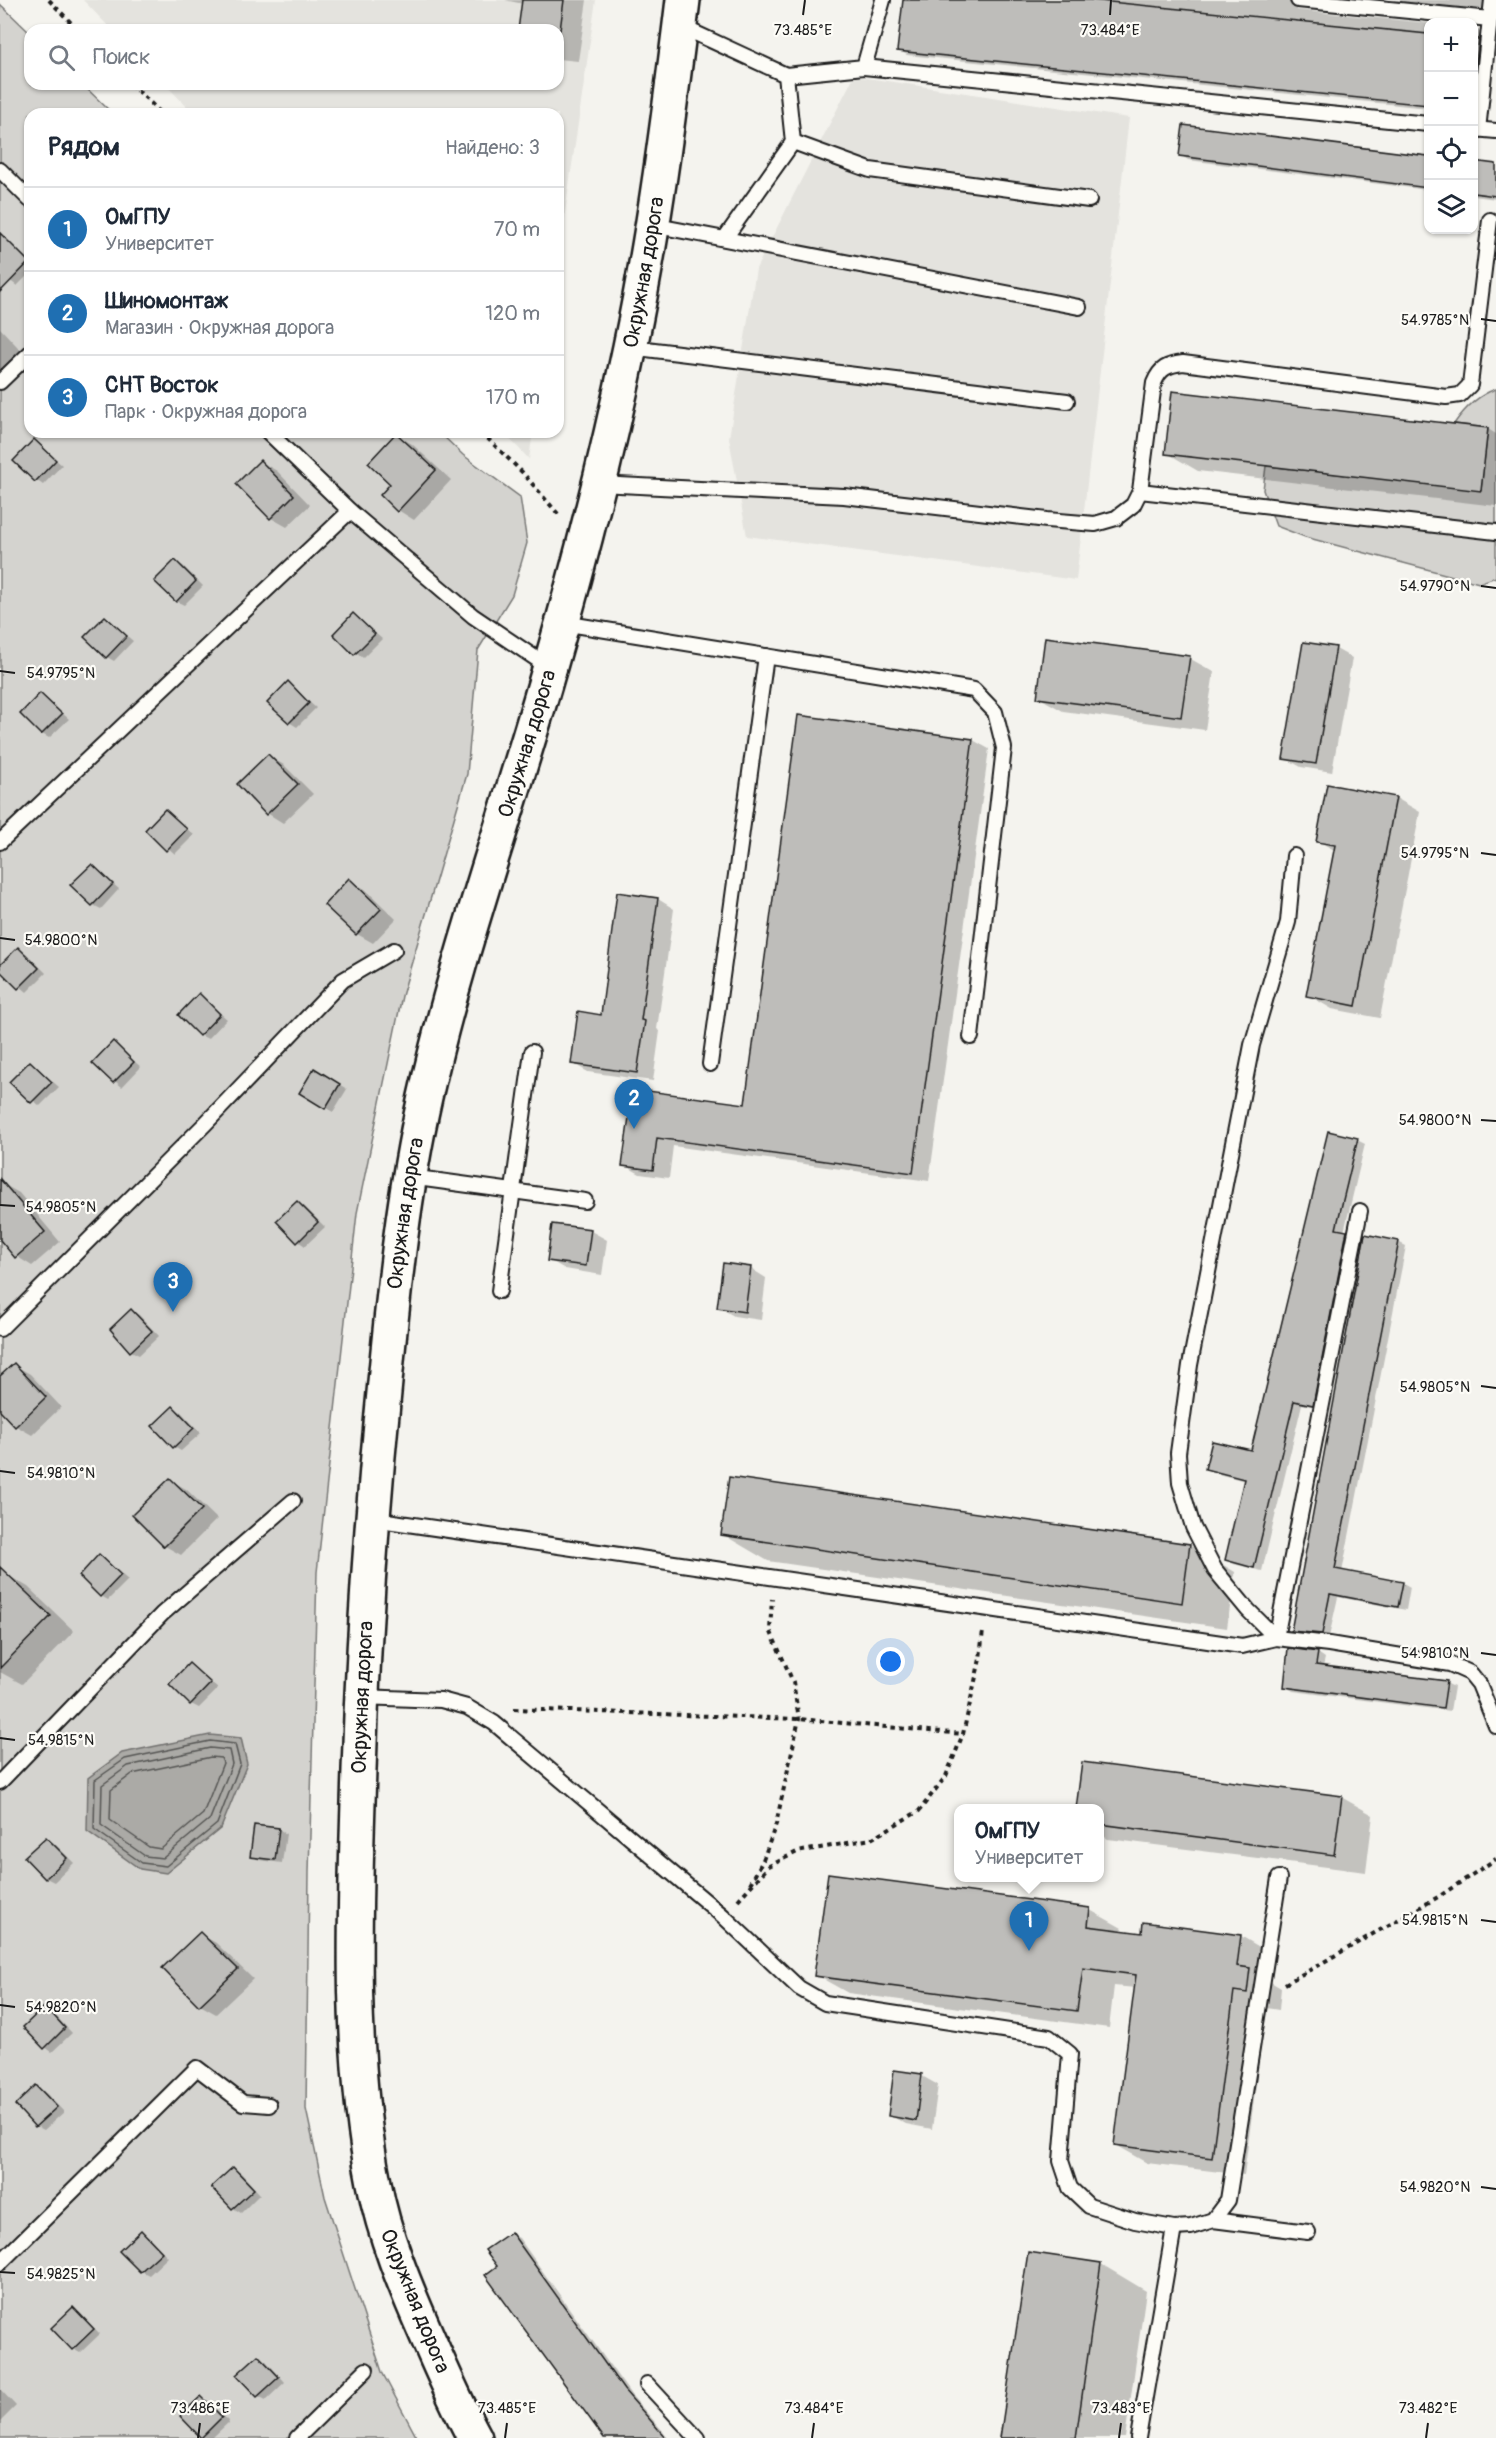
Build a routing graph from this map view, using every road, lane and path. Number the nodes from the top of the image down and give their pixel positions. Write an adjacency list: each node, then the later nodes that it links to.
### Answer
1 (49, 0): 7 (path)
2 (883, 0): 8 (lane)
3 (1298, 0): 6 (lane)
4 (1491, 0): 6 (lane)
5 (682, 13): 9 (lane); 21 (main road, Окружная дорога)
6 (1490, 19): 13 (lane)
7 (72, 24)
8 (864, 67): 9 (lane); 12 (lane)
9 (786, 75): 16 (lane)
10 (138, 90): 11 (path)
11 (156, 108)
12 (1424, 124)
13 (1476, 126)
14 (1478, 129): 15 (lane)
15 (1496, 131)
16 (793, 142): 19 (lane); 22 (lane)
17 (0, 170): 18 (lane)
18 (24, 194)
19 (1089, 200)
20 (1490, 220): 31 (lane)
21 (652, 225): 22 (lane); 24 (main road, Окружная дорога)
22 (725, 238): 23 (lane)
23 (1079, 307)
24 (630, 347): 27 (lane); 30 (main road, Окружная дорога)
25 (24, 359): 26 (lane)
26 (0, 382)
27 (1066, 401)
28 (274, 438): 32 (lane)
29 (488, 438): 34 (path)
30 (597, 484): 31 (lane); 34 (main road, Окружная дорога)
31 (1140, 491): 33 (lane)
32 (350, 511): 37 (lane); 38 (lane)
33 (1496, 532)
34 (583, 542): 35 (main road, Окружная дорога)
35 (562, 623): 36 (lane); 37 (main road, Окружная дорога)
36 (766, 656): 41 (lane); 43 (lane)
37 (550, 668): 44 (main road, Окружная дорога)
38 (0, 842)
39 (1294, 856): 53 (lane)
40 (394, 950): 49 (lane)
41 (971, 1037)
42 (532, 1052): 45 (lane)
43 (710, 1064)
44 (410, 1177): 45 (lane); 51 (main road, Окружная дорога)
45 (513, 1191): 46 (lane); 48 (lane)
46 (585, 1201)
47 (1360, 1211): 53 (lane)
48 (499, 1291)
49 (0, 1329)
50 (292, 1501): 60 (lane)
51 (371, 1518): 52 (lane); 55 (main road, Окружная дорога)
52 (773, 1577): 53 (lane); 57 (path)
53 (1276, 1638): 58 (lane)
54 (980, 1659): 59 (path)
55 (361, 1696): 56 (lane); 74 (main road, Окружная дорога)
56 (467, 1707): 57 (path); 64 (lane)
57 (799, 1719): 59 (path); 63 (path)
58 (1496, 1726)
59 (963, 1734): 63 (path)
60 (0, 1782)
61 (1496, 1860): 65 (path)
62 (1279, 1878): 65 (lane)
63 (747, 1891): 64 (path)
64 (723, 1916): 68 (lane)
65 (1261, 1998): 67 (lane)
66 (269, 2105): 70 (lane)
67 (1213, 2220): 68 (lane); 69 (lane)
68 (1174, 2228): 76 (lane)
69 (1308, 2232)
70 (0, 2263)
71 (366, 2370): 73 (lane)
72 (647, 2384): 75 (lane)
73 (297, 2438)
74 (475, 2438)
75 (697, 2438)
76 (1138, 2438)

